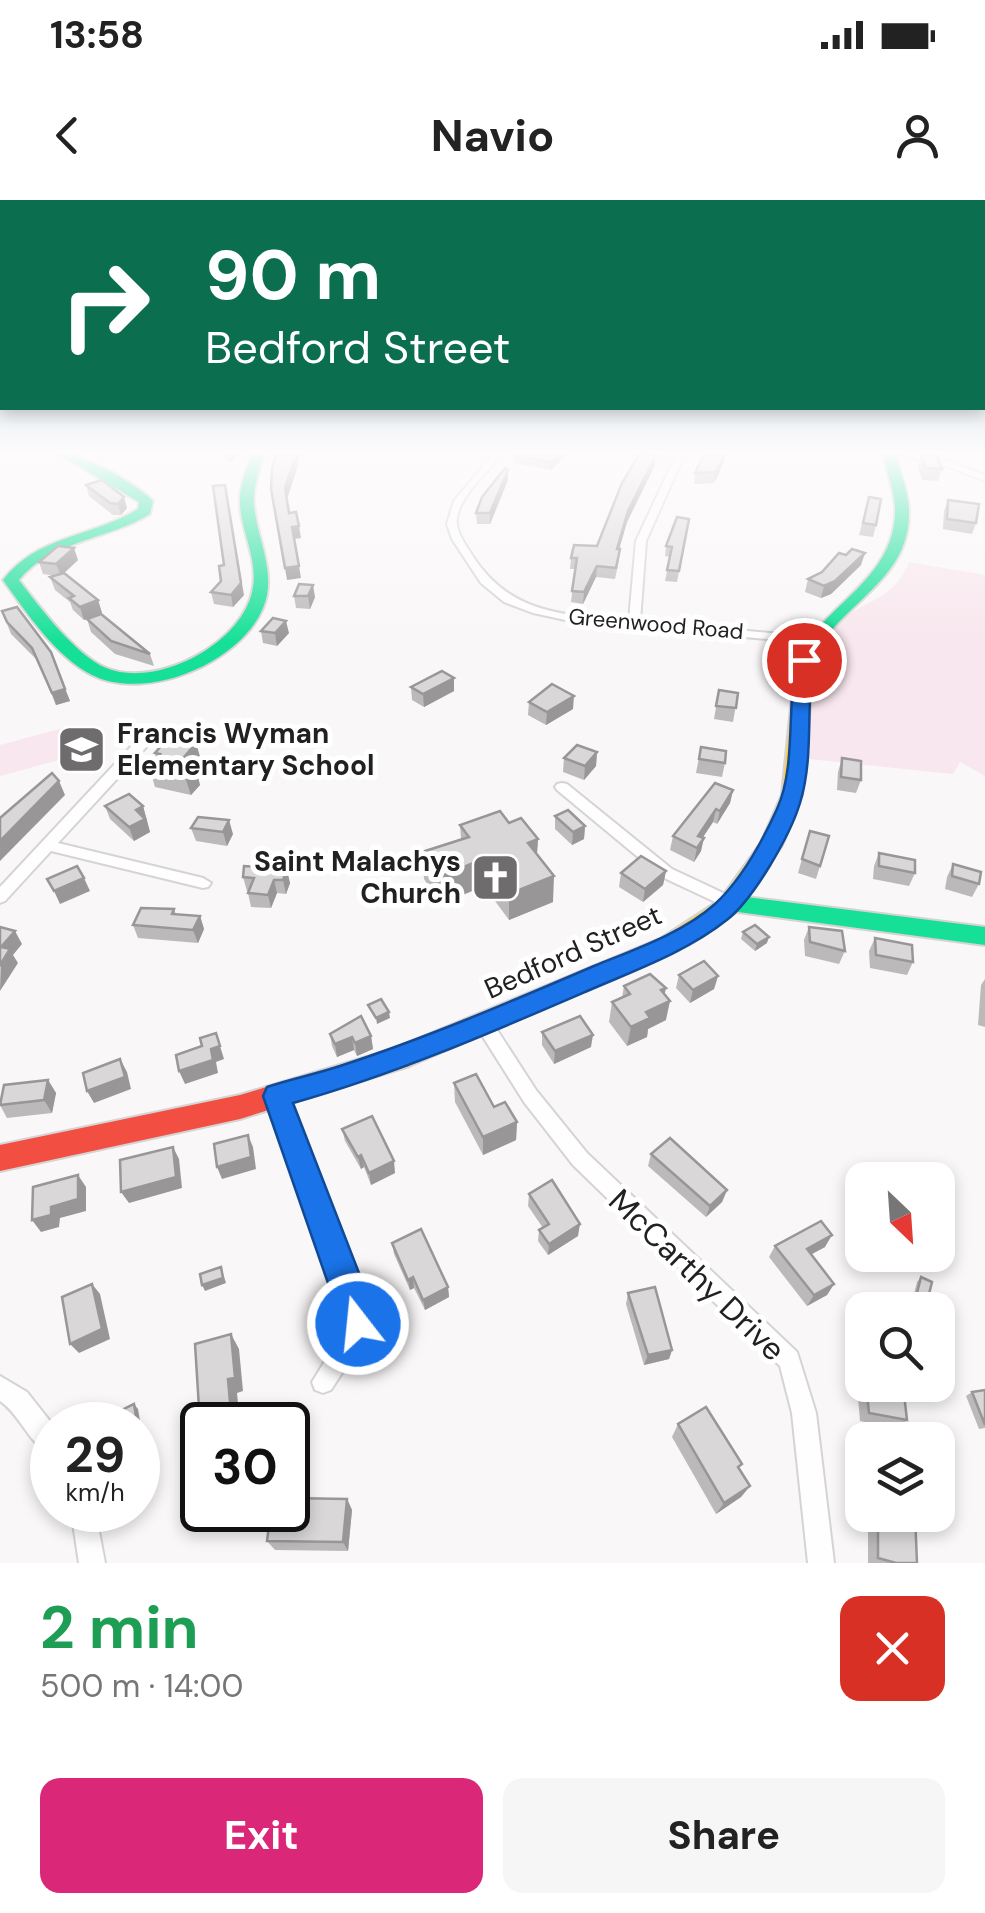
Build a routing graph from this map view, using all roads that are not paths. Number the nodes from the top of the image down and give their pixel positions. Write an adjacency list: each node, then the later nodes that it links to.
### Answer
1 (140, 515): 2 (main road)
2 (250, 515)
3 (454, 515): 6 (street, Greenwood Road)
4 (654, 515): 6 (street)
5 (901, 515): 7 (main road)
6 (634, 624): 7 (street, Greenwood Road)
7 (813, 640): 13 (main road, Bedford Street)
8 (145, 740): 10 (street)
9 (562, 787): 13 (street)
10 (50, 846): 11 (street); 12 (street)
11 (204, 883)
12 (0, 897)
13 (731, 903): 14 (main road); 15 (main road, Bedford Street)
14 (985, 936)
15 (484, 1024): 16 (main road, Bedford Street); 23 (street, McCarthy Drive)
16 (276, 1096): 17 (main road, Bedford Street); 18 (street)
17 (0, 1158)
18 (323, 1382)
19 (0, 1387): 20 (street)
20 (30, 1414)
21 (87, 1532): 22 (street)
22 (92, 1563)
23 (821, 1563)

